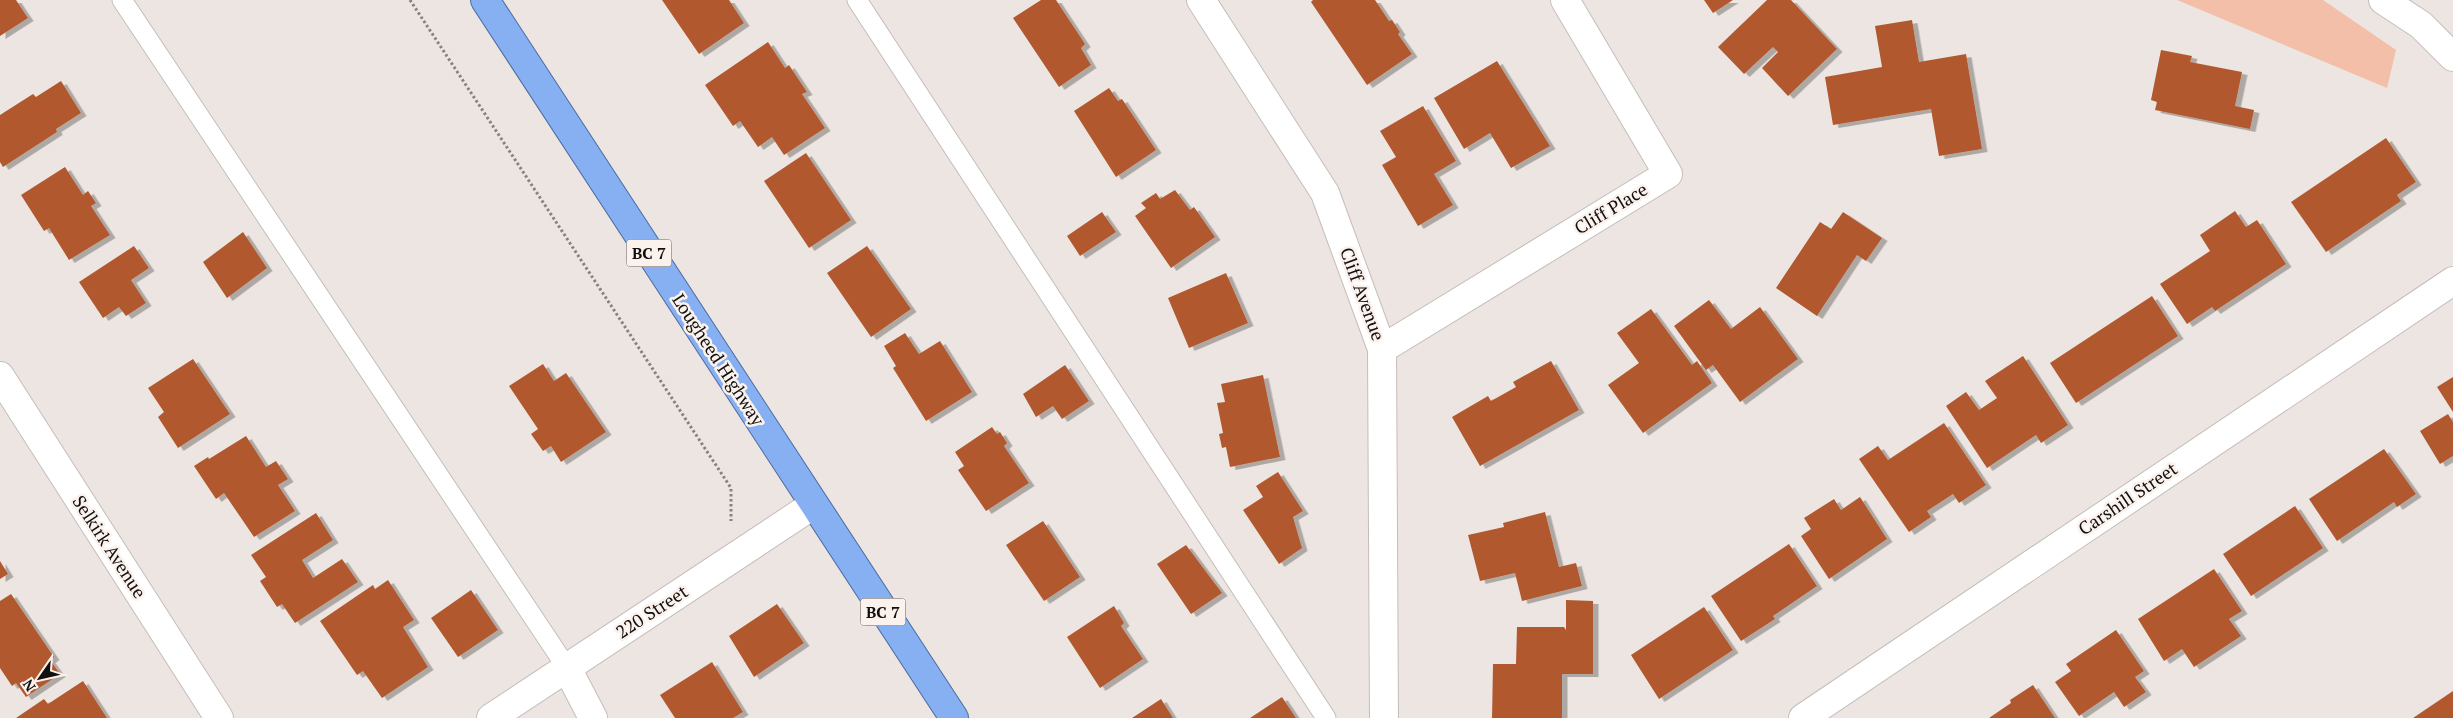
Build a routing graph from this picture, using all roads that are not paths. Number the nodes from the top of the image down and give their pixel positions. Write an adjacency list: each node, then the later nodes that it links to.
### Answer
1 (122, 0): 12 (lane)
2 (485, 0): 11 (highway, Lougheed Highway / BC 7)
3 (857, 0): 17 (lane)
4 (1201, 0): 9 (street, Cliff Avenue)
5 (1565, 0): 9 (street, Cliff Place)
6 (2383, 0): 7 (street)
7 (2453, 57)
8 (2453, 281): 19 (street, Carshill Street)
9 (1382, 349): 18 (street, Cliff Avenue)
10 (0, 376): 13 (street, Selkirk Avenue)
11 (813, 505): 12 (street, 220 Street); 16 (highway, Lougheed Highway / BC 7)
12 (566, 668): 14 (street, 220 Street); 15 (street)
13 (219, 718)
14 (491, 718)
15 (593, 718)
16 (954, 718)
17 (1326, 718)
18 (1384, 718)
19 (1803, 718)

